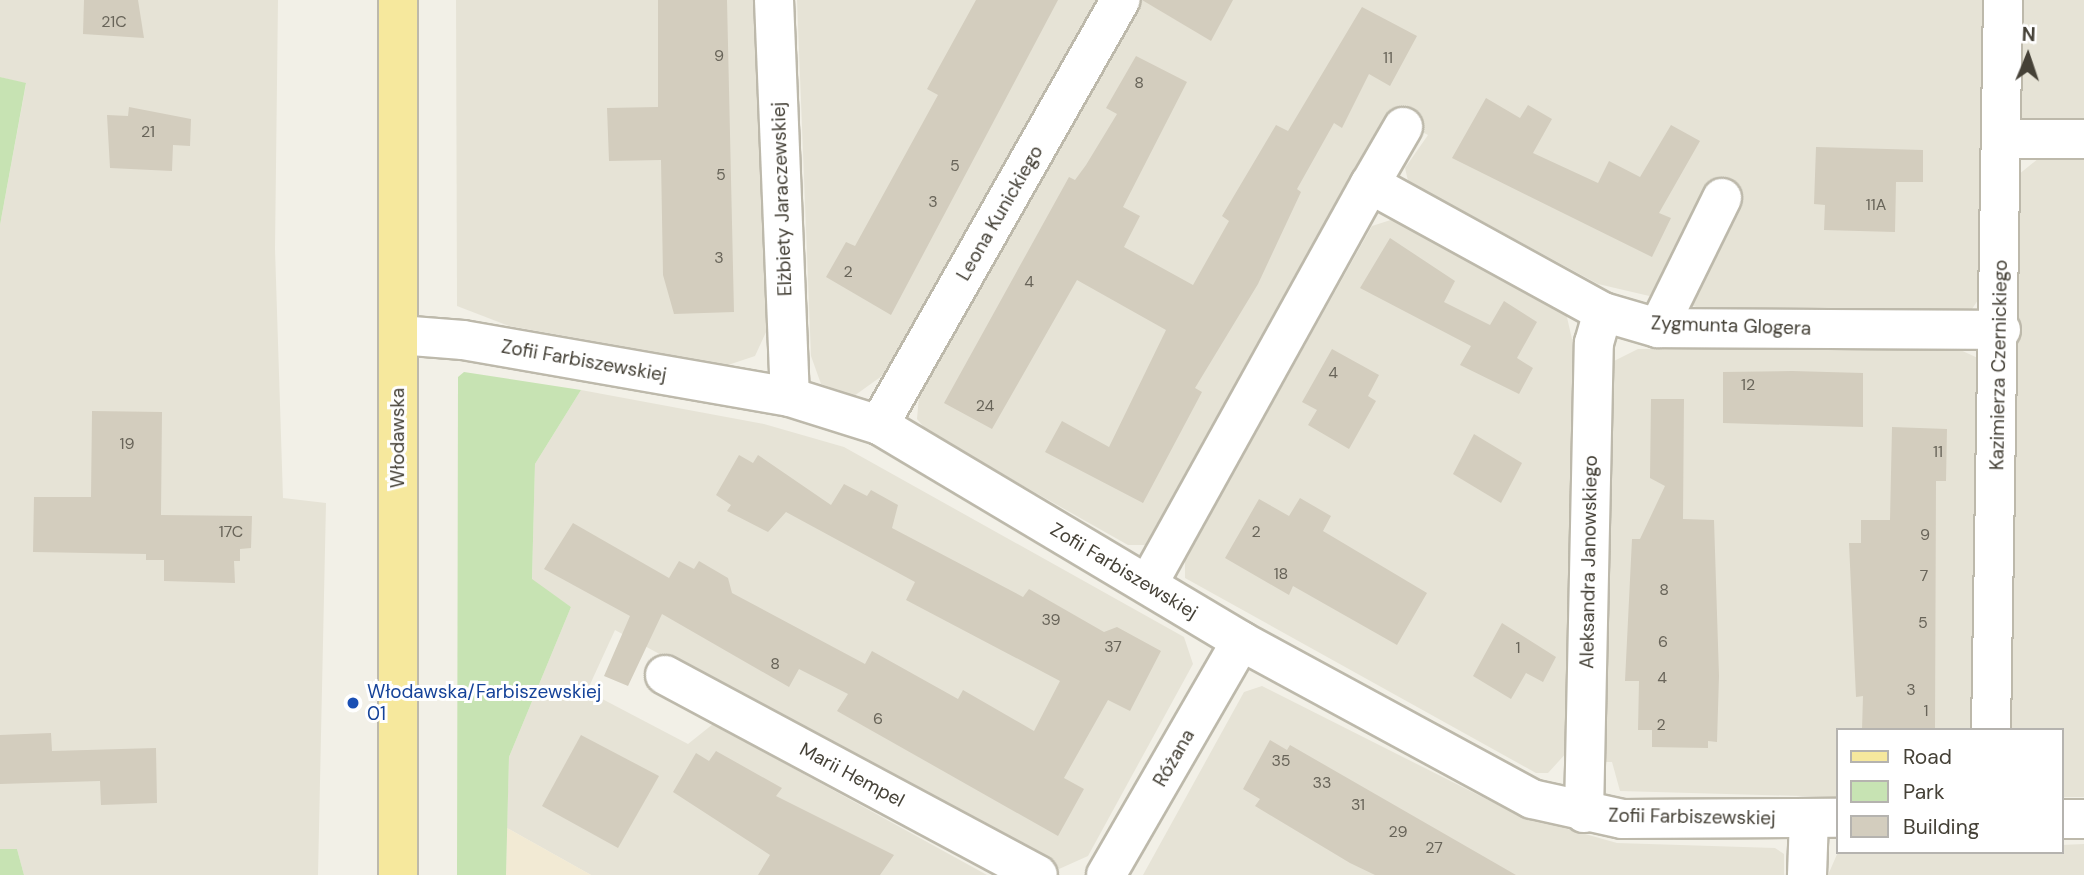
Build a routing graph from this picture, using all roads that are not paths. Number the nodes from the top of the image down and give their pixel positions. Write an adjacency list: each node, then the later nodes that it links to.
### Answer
1 (398, 0): 13 (main road, Włodawska)
2 (774, 0): 14 (street, Elżbiety Jaraczewskiej)
3 (1120, 0): 15 (street, Leona Kunickiego)
4 (2003, 0): 6 (street, Kazimierza Czernickiego)
5 (1403, 127): 8 (street)
6 (2002, 139): 7 (street); 12 (street, Kazimierza Czernickiego)
7 (2084, 139)
8 (1370, 184): 10 (street, Zygmunta Glogera); 16 (street)
9 (1722, 198): 11 (street)
10 (1603, 312): 11 (street, Zygmunta Glogera); 20 (street, Aleksandra Janowskiego)
11 (1658, 327): 12 (street, Zygmunta Glogera)
12 (2001, 330): 19 (street, Kazimierza Czernickiego)
13 (399, 335): 14 (street, Zofii Farbiszewskiej); 24 (main road, Włodawska)
14 (790, 397): 15 (street, Zofii Farbiszewskiej)
15 (878, 425): 16 (street, Zofii Farbiszewskiej)
16 (1148, 584): 17 (street, Zofii Farbiszewskiej)
17 (1241, 641): 20 (street, Zofii Farbiszewskiej); 26 (street, Różana)
18 (666, 676): 25 (street, Marii Hempel)
19 (1990, 728)
20 (1584, 813): 21 (street, Zofii Farbiszewskiej)
21 (1823, 818): 27 (street)
22 (2063, 819): 23 (street)
23 (2084, 820)
24 (398, 875)
25 (1038, 875)
26 (1105, 875)
27 (1807, 875)

